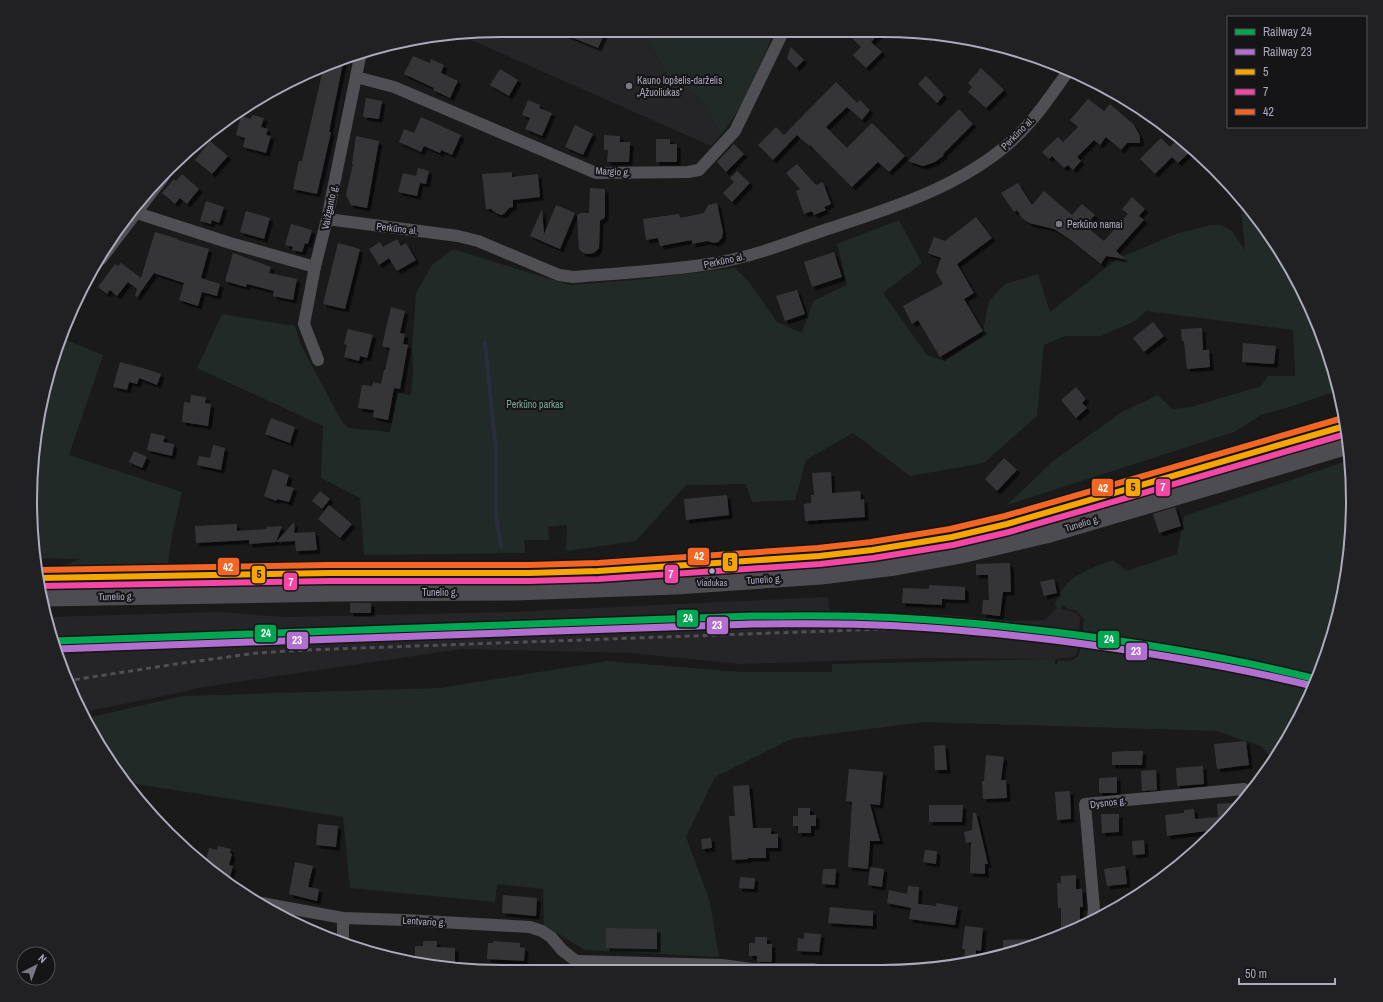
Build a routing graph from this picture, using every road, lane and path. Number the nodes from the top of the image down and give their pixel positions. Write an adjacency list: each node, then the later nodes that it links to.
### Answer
1 (781, 37): 4 (street, Margio g.)
2 (359, 60): 4 (street, Vaižganto g.)
3 (1066, 75): 6 (street, Perkūno al.)
4 (356, 77): 6 (street, Vaižganto g.)
5 (138, 212): 7 (street)
6 (327, 219): 7 (street, Vaižganto g.)
7 (315, 267): 8 (street, Vaižganto g.)
8 (318, 360)
9 (1340, 427): 11 (main road, Tunelio g.)
10 (1343, 447): 12 (main road, Tunelio g.)
11 (44, 578)
12 (47, 597)
13 (1244, 789): 15 (street, Dysnos g.)
14 (273, 905): 16 (street, Lentvario g.)
15 (1094, 913)
16 (343, 918): 17 (street); 18 (street, Lentvario g.)
17 (343, 937)
18 (576, 965): 19 (street)
19 (718, 965)

